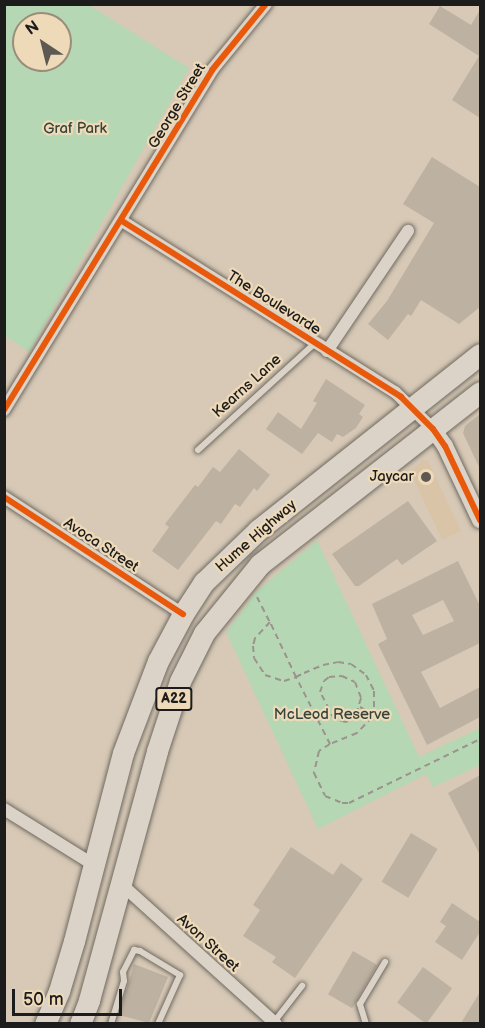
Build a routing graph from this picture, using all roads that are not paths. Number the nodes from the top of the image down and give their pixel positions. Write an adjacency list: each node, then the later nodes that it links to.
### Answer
1 (266, 4): 2 (street, George Street)
2 (122, 221): 4 (street, The Boulevarde); 9 (street, George Street)
3 (408, 231): 5 (street)
4 (315, 344): 5 (street, The Boulevarde); 11 (lane, Kearns Lane)
5 (327, 351): 8 (street, The Boulevarde)
6 (480, 354): 8 (highway, Hume Highway / A22)
7 (480, 392): 10 (highway, Hume Highway / A22)
8 (413, 408): 10 (street, The Boulevarde); 14 (highway, Hume Highway / A22)
9 (4, 410)
10 (433, 429): 13 (street); 17 (highway, Hume Highway / A22)
11 (198, 450)
12 (4, 497): 14 (street, Avoca Street)
13 (480, 520)
14 (183, 614): 16 (highway, Hume Highway / A22)
15 (4, 809): 16 (street)
16 (94, 865): 20 (highway, Hume Highway / A22)
17 (120, 884): 21 (highway, Hume Highway / A22); 24 (street, Avon Street)
18 (385, 962): 25 (lane)
19 (302, 986): 24 (lane)
20 (45, 1023)
21 (80, 1023)
22 (111, 1023): 23 (lane)
23 (158, 1023)
24 (275, 1023)
25 (366, 1023)

